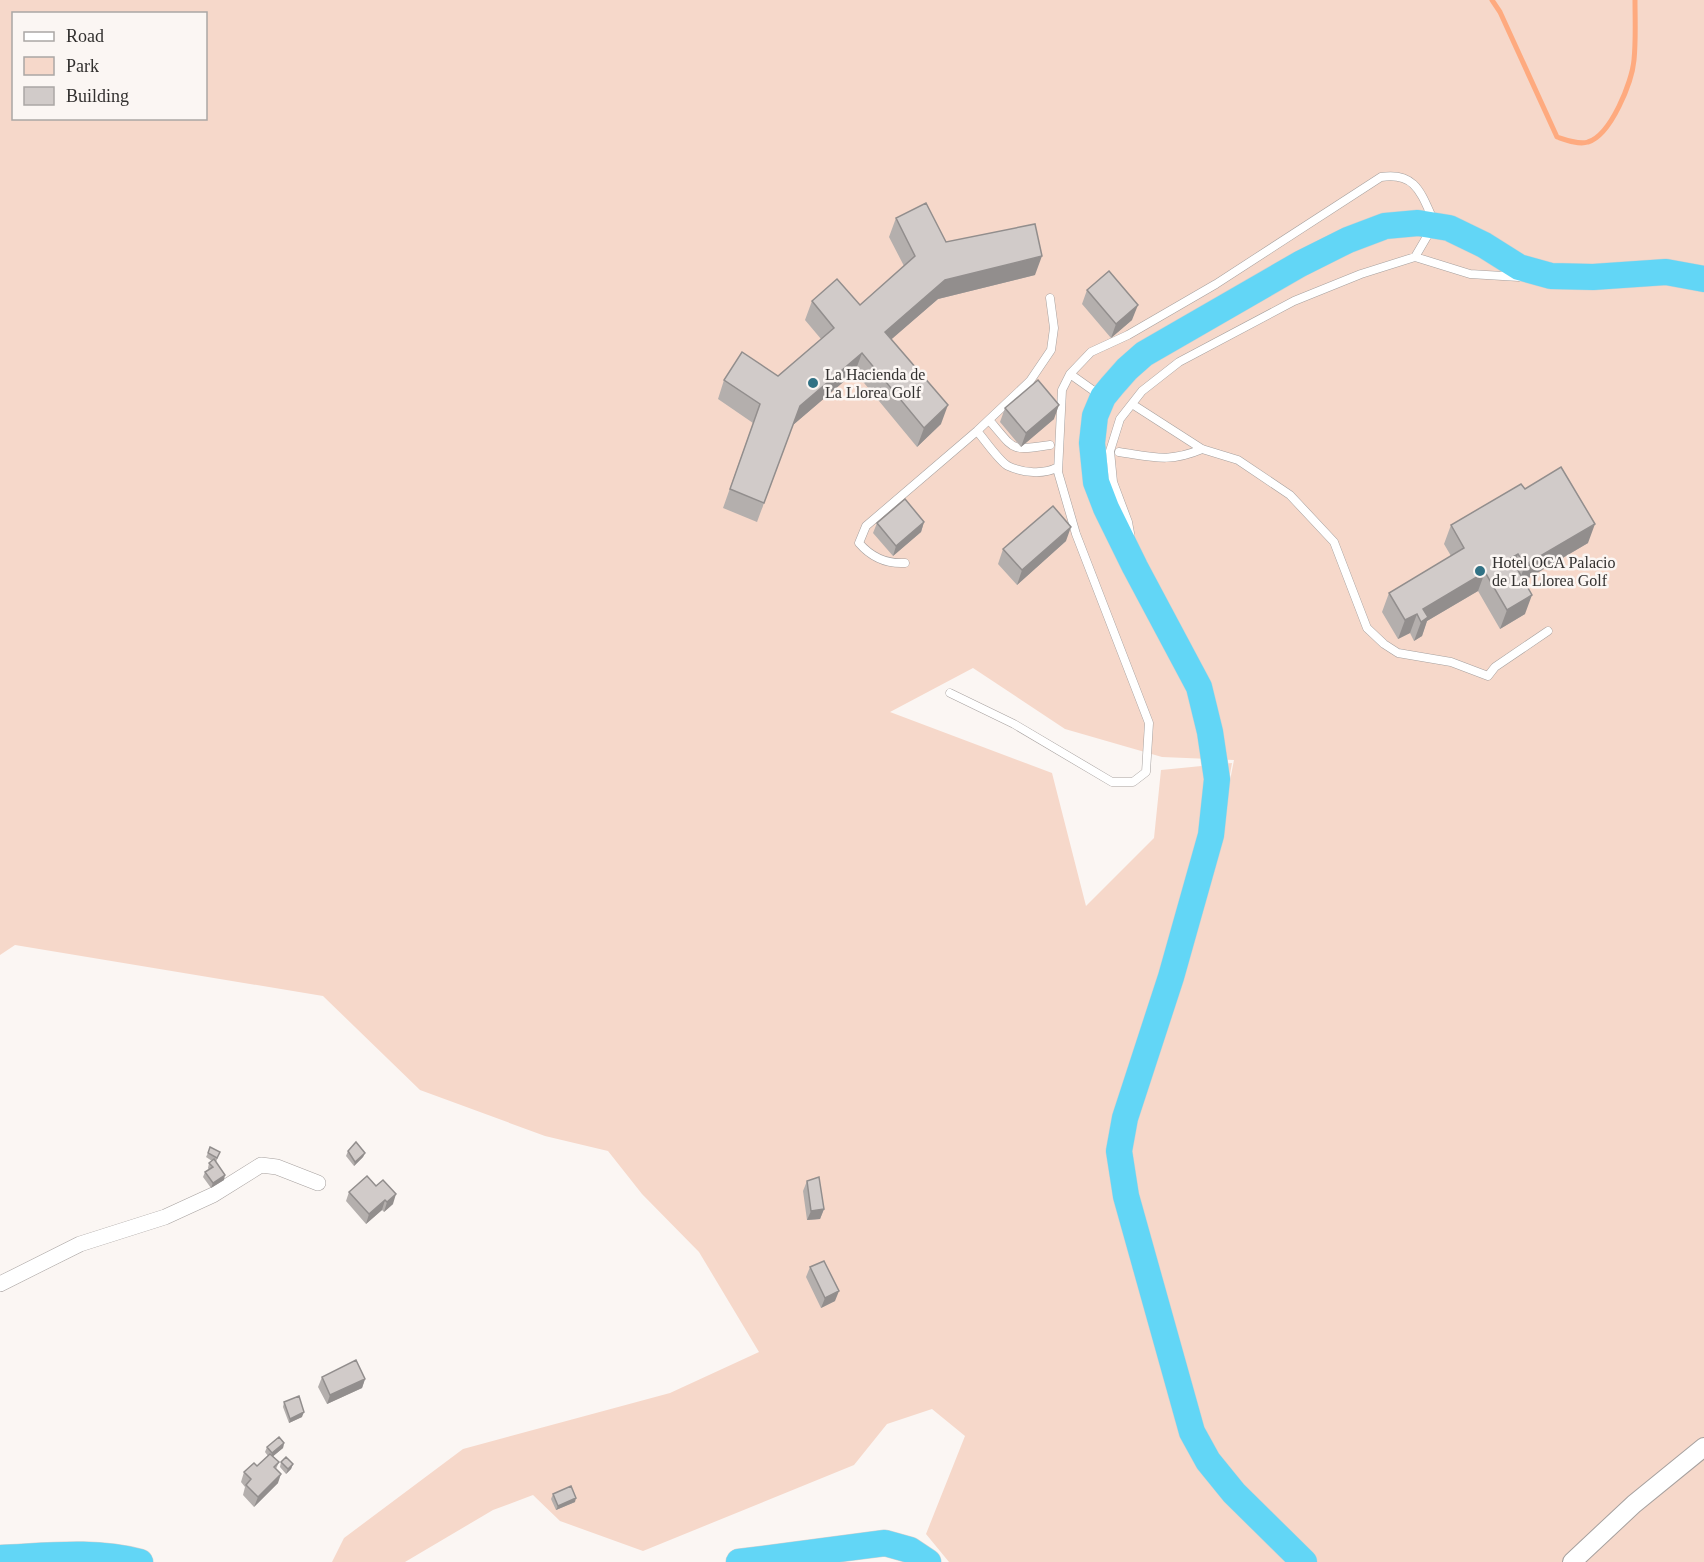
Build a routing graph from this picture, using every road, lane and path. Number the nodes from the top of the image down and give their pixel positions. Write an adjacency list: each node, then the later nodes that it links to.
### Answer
1 (1431, 215): 7 (lane)
2 (1429, 233): 3 (lane)
3 (1415, 258): 4 (lane); 9 (lane)
4 (1537, 272): 5 (highway); 8 (highway)
5 (1704, 279)
6 (1050, 298): 10 (lane)
7 (1070, 374): 8 (lane); 15 (lane)
8 (1103, 397): 17 (highway)
9 (1132, 404): 13 (lane); 17 (lane)
10 (989, 420): 11 (lane); 12 (lane)
11 (977, 431): 15 (lane); 16 (lane)
12 (1050, 445)
13 (1202, 449): 14 (lane); 18 (lane)
14 (1119, 452)
15 (1058, 467): 19 (lane)
16 (905, 563)
17 (1135, 567): 27 (highway)
18 (1548, 631)
19 (950, 693)
20 (318, 1183): 21 (street)
21 (0, 1284)
22 (1704, 1447): 28 (street)
23 (0, 1558): 24 (highway)
24 (140, 1562)
25 (739, 1562): 26 (highway)
26 (928, 1562)
27 (1304, 1562)
28 (1572, 1562)

